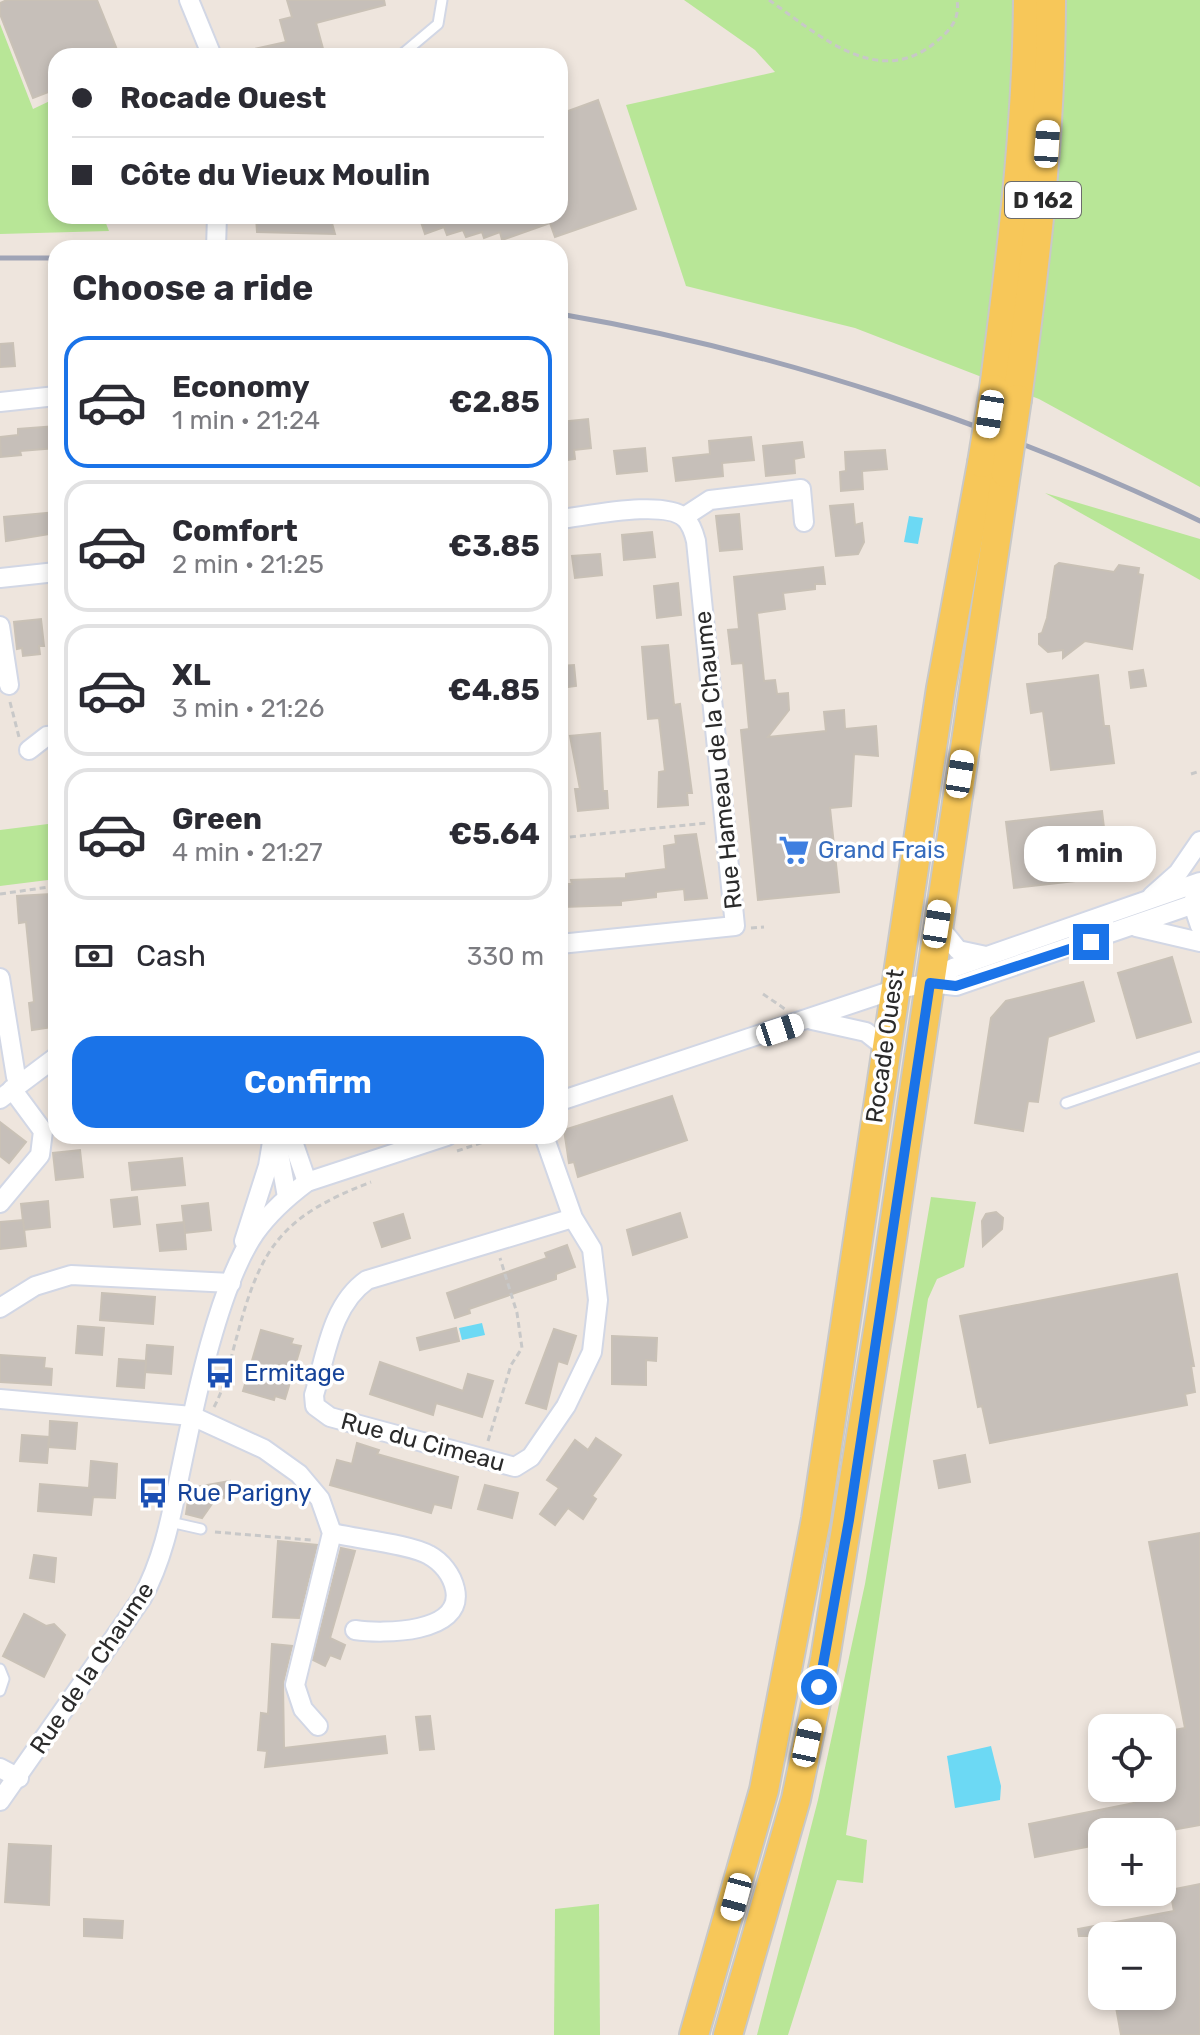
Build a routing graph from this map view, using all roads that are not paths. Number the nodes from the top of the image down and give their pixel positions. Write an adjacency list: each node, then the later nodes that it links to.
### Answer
1 (189, 0): 5 (street)
2 (442, 0): 6 (lane)
3 (1028, 0): 7 (main road, Rocade Ouest / D 162)
4 (1051, 0): 7 (main road, Rocade Ouest / D 162)
5 (209, 48)
6 (410, 48)
7 (1006, 394): 10 (main road, Rocade Ouest / D 162, bridge)
8 (48, 397): 9 (street)
9 (0, 402)
10 (994, 468): 24 (main road, Rocade Ouest / D 162); 32 (main road, Rocade Ouest / D 162)
11 (684, 517): 12 (street); 13 (street); 28 (street, Rue Hameau de la Chaume)
12 (568, 518)
13 (804, 522)
14 (48, 573): 15 (street)
15 (0, 578)
16 (0, 626): 17 (street)
17 (9, 685)
18 (48, 736): 19 (street)
19 (29, 750)
20 (1200, 841): 22 (street)
21 (1198, 882): 22 (street); 23 (street)
22 (1142, 903): 29 (street)
23 (1197, 904): 25 (street); 26 (street)
24 (937, 924): 29 (street); 31 (main road, Rocade Ouest / D 162)
25 (1200, 926)
26 (1133, 927): 27 (street); 31 (street)
27 (1200, 942)
28 (568, 943)
29 (986, 956): 31 (street)
30 (0, 978): 37 (street)
31 (930, 983): 32 (street); 64 (main road, Rocade Ouest / D 162)
32 (893, 990): 33 (street); 34 (main road, Rocade Ouest / D 162)
33 (812, 1020): 34 (street); 38 (street)
34 (885, 1047): 63 (main road, Rocade Ouest / D 162)
35 (1200, 1057): 39 (lane)
36 (48, 1063): 37 (street)
37 (11, 1090): 47 (street)
38 (568, 1098)
39 (1066, 1103)
40 (273, 1144): 49 (street)
41 (276, 1144): 46 (street)
42 (294, 1144): 45 (street)
43 (547, 1144): 48 (street, Rue du Cimeau)
44 (449, 1145): 45 (street, Rue de la Chaume)
45 (307, 1182): 46 (street, Rue de la Chaume)
46 (287, 1197): 49 (street, Rue de la Chaume)
47 (0, 1203)
48 (573, 1218): 48 (street, Rue du Cimeau)
49 (234, 1274): 50 (street); 52 (street, Rue de la Chaume)
50 (0, 1308)
51 (0, 1399): 52 (street)
52 (199, 1418): 53 (street, Rue de la Chaume); 55 (street)
53 (170, 1522): 54 (lane); 61 (street, Rue de la Chaume)
54 (201, 1529)
55 (332, 1537): 56 (street); 59 (street)
56 (355, 1630)
57 (0, 1669): 58 (lane)
58 (0, 1691)
59 (318, 1726)
60 (0, 1768): 61 (street)
61 (19, 1778): 62 (street, Rue de la Chaume)
62 (0, 1801)
63 (694, 2035)
64 (728, 2035)

